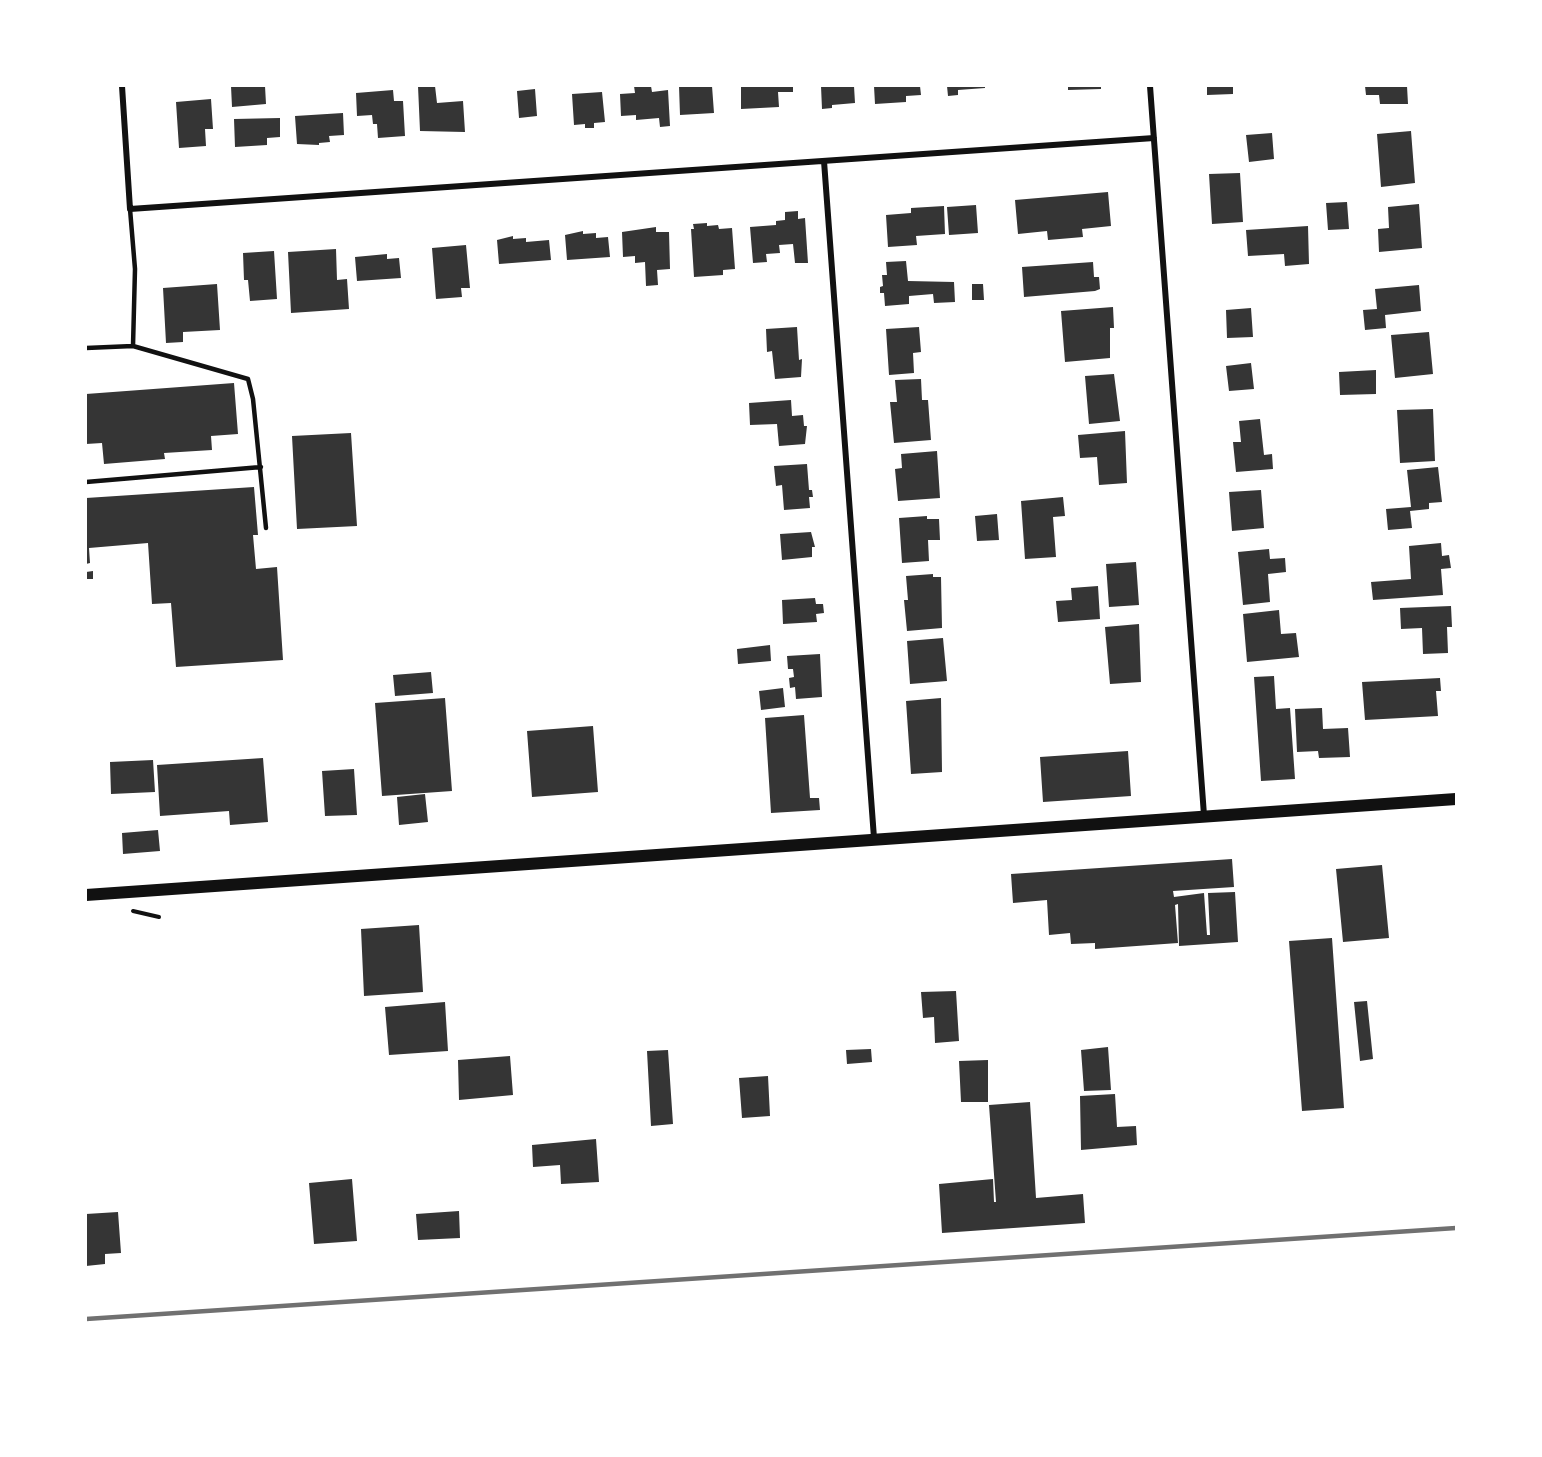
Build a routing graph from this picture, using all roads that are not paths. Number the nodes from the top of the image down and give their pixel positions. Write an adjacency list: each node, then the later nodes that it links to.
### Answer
1 (122, 86): 5 (street)
2 (1150, 86): 3 (street)
3 (1154, 138): 4 (street); 12 (street)
4 (824, 161): 5 (street); 13 (street)
5 (130, 209): 6 (lane)
6 (134, 346): 7 (lane); 8 (lane)
7 (86, 348)
8 (261, 467): 9 (lane); 10 (lane)
9 (86, 482)
10 (266, 528)
11 (1456, 799): 12 (main road)
12 (1204, 815): 13 (main road)
13 (874, 838): 14 (main road)
14 (86, 895)

